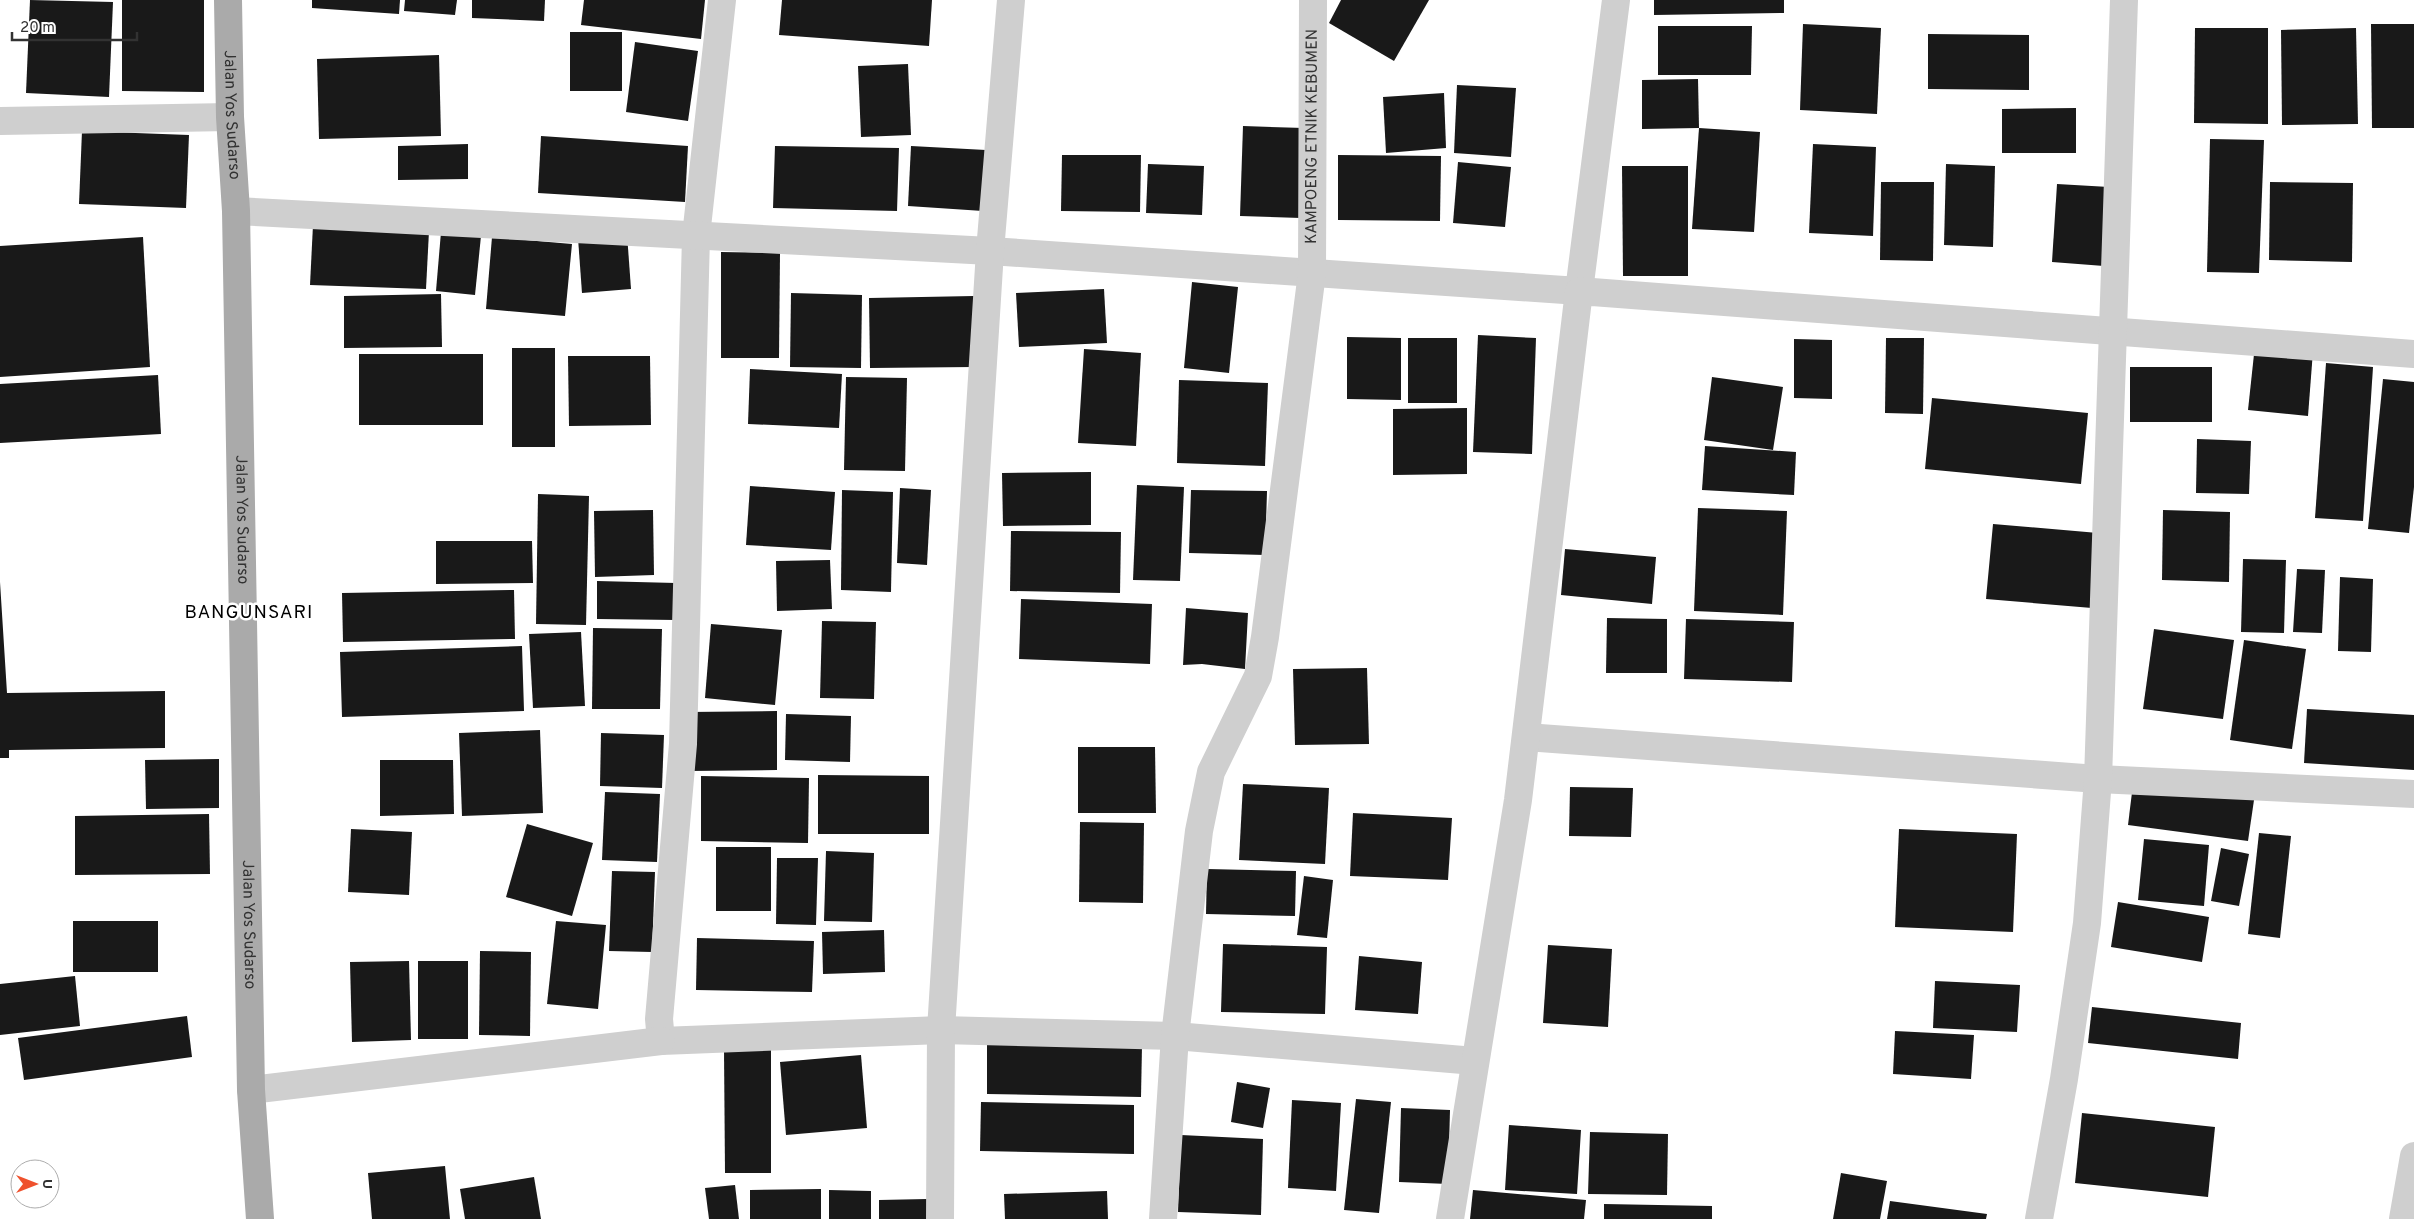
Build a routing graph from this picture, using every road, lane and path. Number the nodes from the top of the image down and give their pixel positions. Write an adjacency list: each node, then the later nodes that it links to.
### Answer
1 (228, 0): 7 (main road, Jalan Yos Sudarso)
2 (722, 0): 10 (street)
3 (1011, 0): 11 (street)
4 (1312, 0): 12 (street, KAMPOENG ETNIK KEBUMEN)
5 (1616, 0): 13 (street)
6 (2124, 0): 14 (street)
7 (230, 117): 8 (street); 9 (main road, Jalan Yos Sudarso)
8 (0, 121)
9 (236, 211): 10 (street); 23 (main road, Jalan Yos Sudarso)
10 (696, 236): 11 (street); 21 (street)
11 (990, 251): 12 (street); 19 (street)
12 (1312, 274): 13 (street); 20 (street, KAMPOENG ETNIK KEBUMEN)
13 (1579, 291): 14 (street); 16 (street)
14 (2114, 331): 15 (street); 17 (street)
15 (2414, 354)
16 (1526, 737): 17 (street); 22 (street)
17 (2098, 779): 18 (street); 29 (street)
18 (2414, 794)
19 (941, 1030): 20 (street); 21 (street); 26 (street)
20 (1175, 1036): 22 (street); 27 (street, KAMPOENG ETNIK KEBUMEN)
21 (661, 1041): 23 (street)
22 (1476, 1061): 28 (street)
23 (251, 1090): 25 (main road, Jalan Yos Sudarso)
24 (2414, 1156): 30 (street)
25 (260, 1219)
26 (940, 1219)
27 (1163, 1219)
28 (1450, 1219)
29 (2038, 1219)
30 (2403, 1219)

